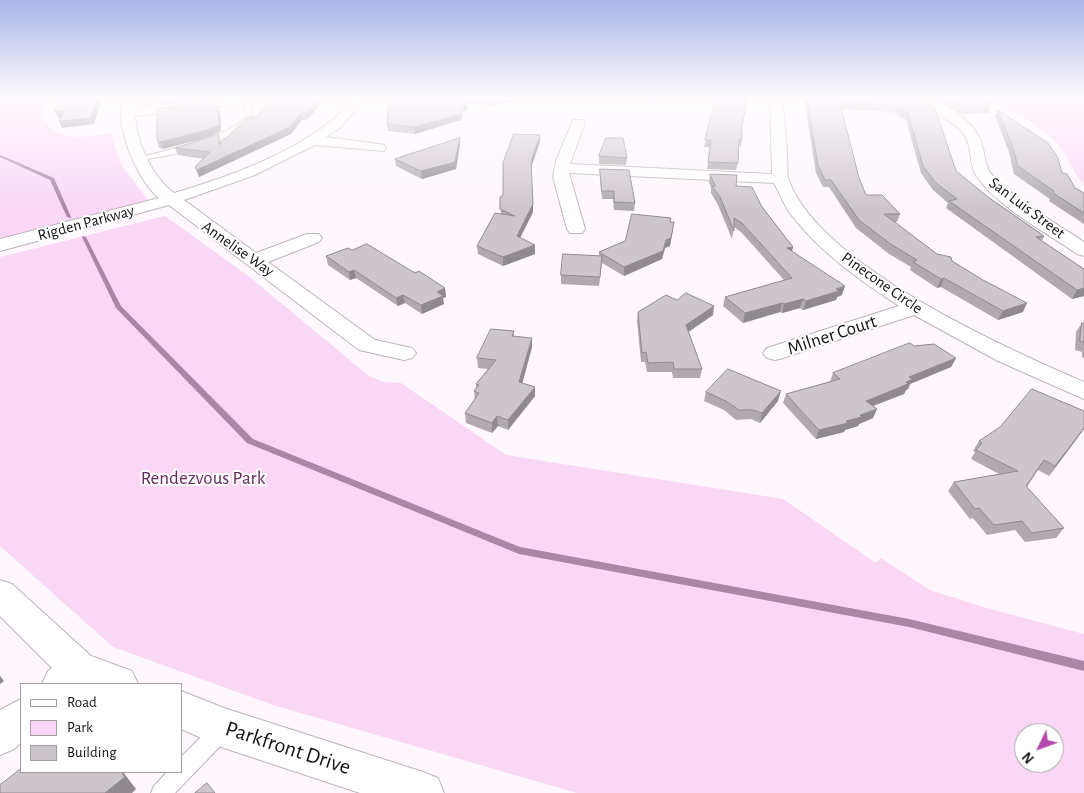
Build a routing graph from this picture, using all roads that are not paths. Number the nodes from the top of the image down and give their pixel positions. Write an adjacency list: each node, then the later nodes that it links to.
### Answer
1 (130, 135): 9 (street, Annelise Way)
2 (222, 135): 9 (lane)
3 (319, 135): 7 (street, Rigden Parkway)
4 (574, 135): 10 (street)
5 (778, 135): 11 (street, Pinecone Circle)
6 (970, 135): 16 (street, San Luis Street)
7 (312, 140): 8 (street); 12 (street, Rigden Parkway)
8 (379, 148)
9 (138, 159): 12 (street, Annelise Way)
10 (562, 168): 11 (street); 13 (street)
11 (780, 179): 18 (street, Pinecone Circle)
12 (171, 200): 15 (street, Rigden Parkway); 17 (street, Annelise Way)
13 (576, 229)
14 (313, 238): 17 (street)
15 (0, 245)
16 (1084, 250)
17 (256, 260): 19 (street, Annelise Way)
18 (916, 308): 20 (street, Milner Court); 21 (street, Pinecone Circle)
19 (404, 353)
20 (775, 353)
21 (1084, 391)
22 (1, 596): 23 (street)
23 (70, 676): 24 (street)
24 (112, 683)
25 (182, 710): 27 (street, Parkfront Drive)
26 (20, 719): 28 (street)
27 (224, 728): 29 (lane); 32 (street, Parkfront Drive)
28 (0, 735)
29 (182, 771)
30 (180, 773): 31 (lane)
31 (161, 793)
32 (423, 793)

